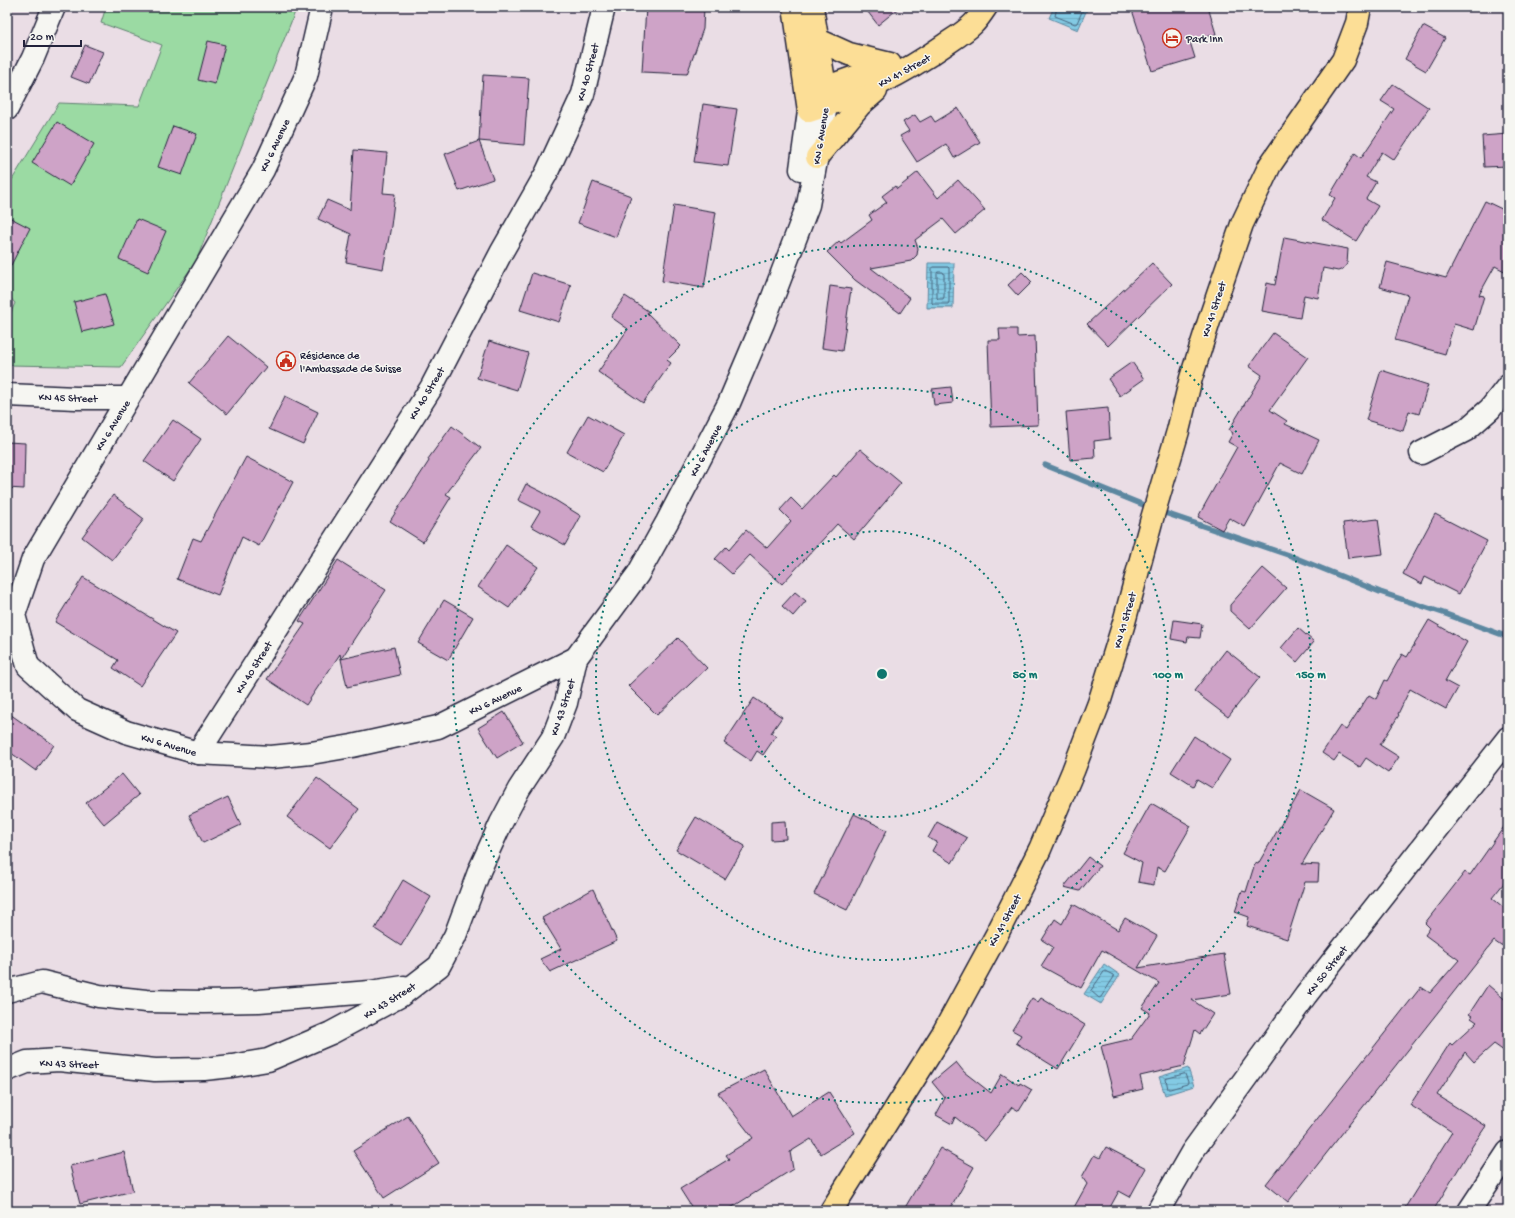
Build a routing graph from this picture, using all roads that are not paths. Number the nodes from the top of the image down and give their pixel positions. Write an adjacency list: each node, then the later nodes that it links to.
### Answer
1 (54, 7): 11 (street)
2 (322, 7): 16 (street, KN 6 Avenue)
3 (604, 7): 20 (street, KN 40 Street)
4 (794, 7): 10 (main road, KN 6 Avenue)
5 (812, 7): 8 (main road, KN 6 Avenue)
6 (986, 7): 9 (main road, KN 41 Street)
7 (1360, 7): 25 (main road, KN 41 Street)
8 (818, 40): 9 (main road); 10 (main road, KN 6 Avenue)
9 (890, 72): 10 (main road, KN 41 Street); 12 (main road)
10 (817, 100): 12 (street, KN 6 Avenue); 13 (street, KN 6 Avenue)
11 (7, 109)
12 (817, 157): 13 (street, KN 6 Avenue)
13 (794, 238): 18 (street, KN 6 Avenue)
14 (1508, 386): 17 (street)
15 (7, 395): 16 (street, KN 45 Street)
16 (128, 398): 20 (street, KN 6 Avenue)
17 (1421, 453)
18 (576, 658): 20 (street, KN 6 Avenue); 21 (street, KN 43 Street)
19 (1508, 738): 26 (street, KN 50 Street)
20 (198, 753)
21 (420, 986): 22 (street); 23 (street, KN 43 Street)
22 (7, 991)
23 (7, 1070)
24 (1508, 1152): 27 (street)
25 (828, 1209)
26 (1158, 1211)
27 (1469, 1211)

